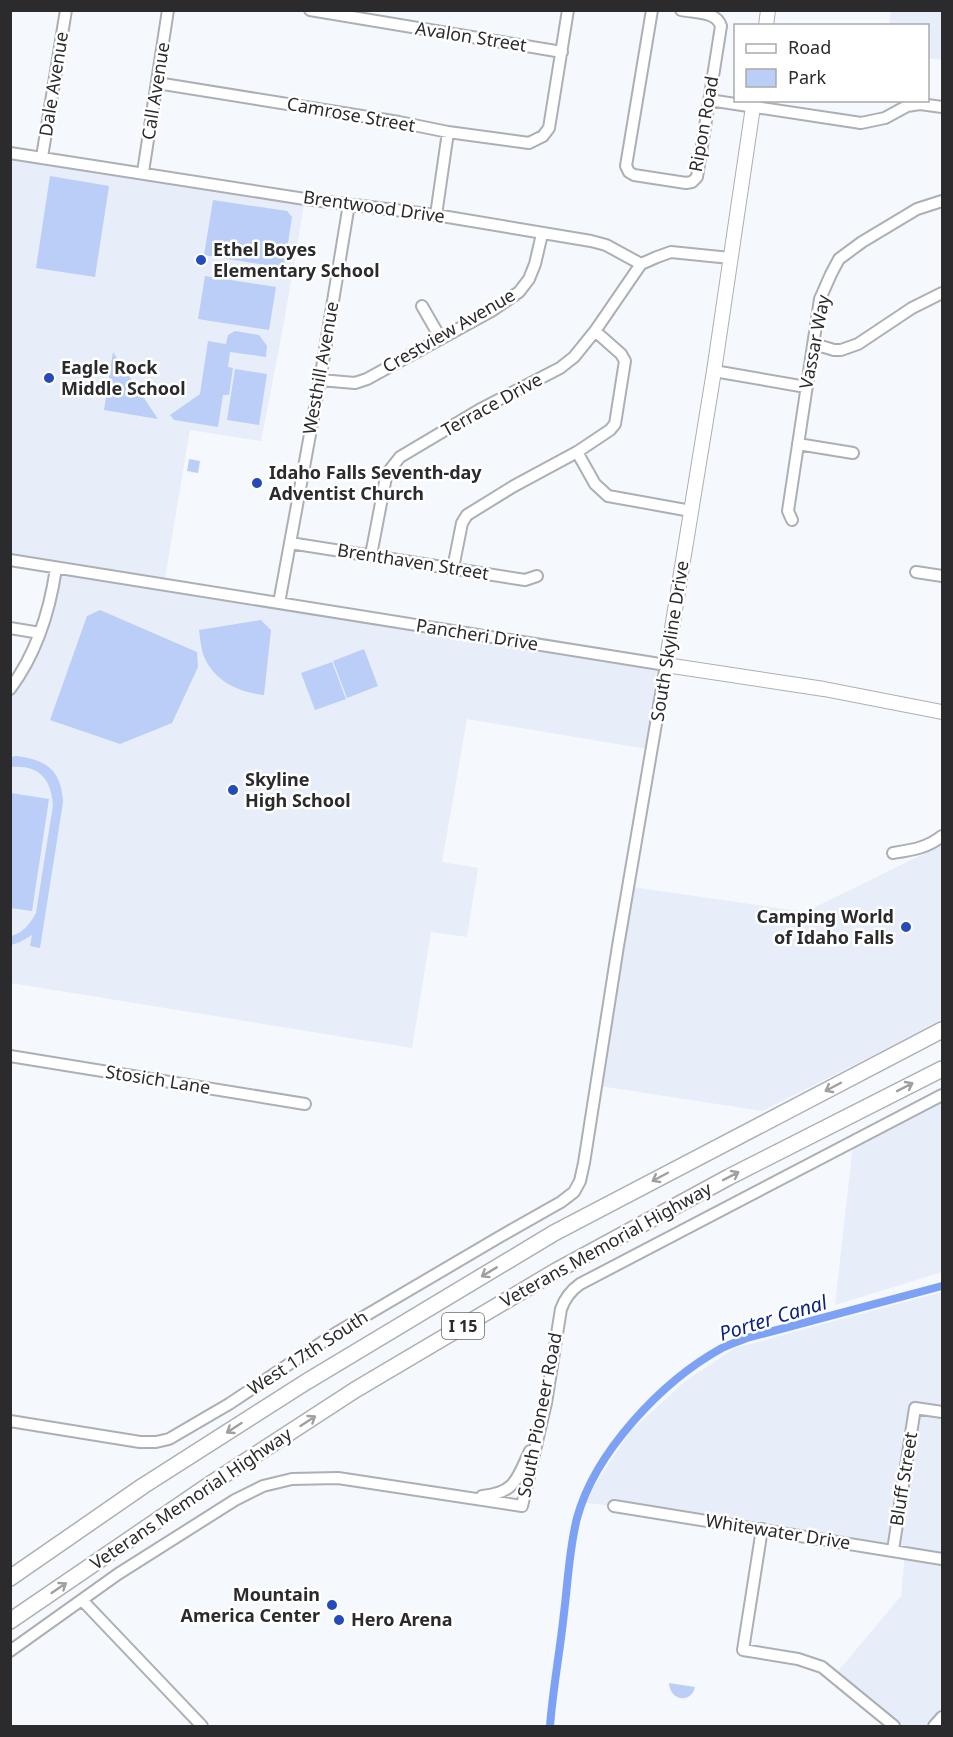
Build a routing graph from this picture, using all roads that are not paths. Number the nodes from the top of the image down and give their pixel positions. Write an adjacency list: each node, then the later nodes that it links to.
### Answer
1 (66, 10): 14 (street, Dale Avenue)
2 (168, 10): 8 (street, Call Avenue)
3 (310, 10): 7 (street, Avalon Street)
4 (568, 10): 7 (street)
5 (652, 10): 9 (street, Ripon Road)
6 (681, 10): 9 (street, Ripon Road)
7 (561, 51): 12 (street, Camrose Street)
8 (157, 83): 12 (street, Camrose Street); 15 (street, Call Avenue)
9 (709, 100): 10 (street)
10 (754, 104): 11 (street); 20 (main road, South Skyline Drive)
11 (942, 106)
12 (448, 132): 18 (street)
13 (10, 153): 14 (street, Brentwood Drive)
14 (42, 157): 15 (street, Brentwood Drive)
15 (143, 172): 17 (street, Brentwood Drive)
16 (942, 201): 26 (street, Vassar Way)
17 (349, 204): 18 (street, Brentwood Drive); 28 (street, Westhill Avenue)
18 (436, 215): 19 (street, Brentwood Drive)
19 (542, 234): 21 (street, Brentwood Drive); 25 (street, Crestview Avenue)
20 (730, 258): 21 (street); 27 (main road, South Skyline Drive)
21 (641, 264): 24 (street, Terrace Drive)
22 (942, 293): 26 (street)
23 (422, 306): 25 (street)
24 (595, 332): 31 (street); 36 (street, Terrace Drive)
25 (441, 339): 28 (street, Crestview Avenue)
26 (814, 344): 29 (street, Vassar Way)
27 (714, 371): 29 (street); 33 (main road, South Skyline Drive)
28 (320, 380): 35 (street, Westhill Avenue)
29 (806, 387): 30 (street, Vassar Way)
30 (798, 444): 32 (street); 34 (street, Vassar Way)
31 (577, 452): 33 (street); 39 (street)
32 (853, 453)
33 (691, 511): 46 (main road, South Skyline Drive)
34 (792, 520)
35 (290, 543): 36 (street, Brenthaven Street); 43 (street, Westhill Avenue)
36 (371, 555): 39 (street, Brenthaven Street)
37 (10, 560): 38 (street, Pancheri Drive)
38 (56, 568): 43 (street, Pancheri Drive); 45 (street)
39 (453, 568): 41 (street, Brenthaven Street)
40 (916, 572): 42 (street)
41 (537, 576)
42 (942, 576)
43 (279, 603): 46 (street, Pancheri Drive)
44 (10, 628): 45 (street)
45 (40, 633): 47 (street)
46 (666, 665): 48 (main road, Pancheri Drive); 56 (street, South Skyline Drive)
47 (10, 689)
48 (942, 712)
49 (942, 836): 50 (street)
50 (893, 853)
51 (942, 1030): 65 (highway, Veterans Memorial Highway / I 15, one-way to 65)
52 (10, 1056): 55 (street, Stosich Lane)
53 (942, 1069): 67 (highway, Veterans Memorial Highway / I 15, one-way to 53)
54 (942, 1095): 59 (street, South Pioneer Road)
55 (305, 1104)
56 (580, 1181): 58 (street, West 17th South)
57 (942, 1412): 63 (street, Bluff Street)
58 (10, 1421)
59 (538, 1435): 60 (street); 60 (street, South Pioneer Road)
60 (465, 1497): 66 (street, South Pioneer Road)
61 (614, 1506): 62 (street, Whitewater Drive)
62 (762, 1529): 63 (street, Whitewater Drive); 71 (street)
63 (892, 1550): 64 (street, Whitewater Drive)
64 (942, 1559)
65 (10, 1578)
66 (82, 1600): 68 (street, South Pioneer Road); 70 (street)
67 (10, 1621)
68 (10, 1651)
69 (942, 1717): 72 (street)
70 (201, 1726)
71 (894, 1726)
72 (934, 1726)

